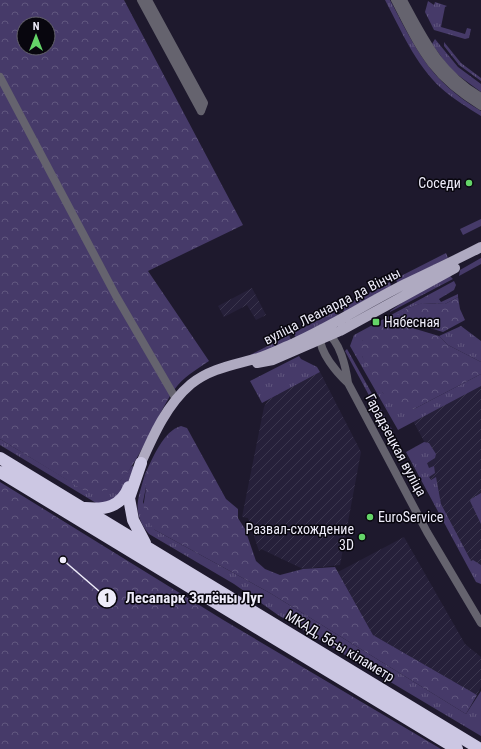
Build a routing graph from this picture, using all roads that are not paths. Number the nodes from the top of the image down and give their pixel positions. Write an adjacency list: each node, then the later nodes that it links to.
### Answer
1 (141, 0): 2 (street)
2 (148, 0)
3 (395, 0): 7 (street)
4 (403, 0): 6 (street)
5 (0, 77): 15 (street)
6 (481, 97)
7 (481, 106)
8 (481, 247): 10 (main road, вуліца Леанарда да Вінчы)
9 (481, 254): 11 (main road, вуліца Леанарда да Вінчы)
10 (320, 330): 11 (street); 12 (street, Гарадзецкая вуліца); 13 (main road, вуліца Леанарда да Вінчы)
11 (331, 336): 12 (main road, вуліца Леанарда да Вінчы); 14 (street, Гарадзецкая вуліца)
12 (320, 341): 13 (main road, вуліца Леанарда да Вінчы); 14 (street, Гарадзецкая вуліца)
13 (228, 365): 15 (main road)
14 (348, 383): 22 (street, Гарадзецкая вуліца)
15 (176, 399): 17 (main road)
16 (0, 458): 19 (highway)
17 (141, 463): 20 (highway); 21 (highway)
18 (0, 472): 19 (highway)
19 (57, 499): 20 (highway, МКАД, 56-ы кіламетр); 23 (highway, МКАД, 56-ы кіламетр)
20 (83, 508): 21 (highway, МКАД, 56-ы кіламетр)
21 (147, 546): 24 (highway, МКАД, 56-ы кіламетр)
22 (481, 623)
23 (457, 749)
24 (480, 749)

